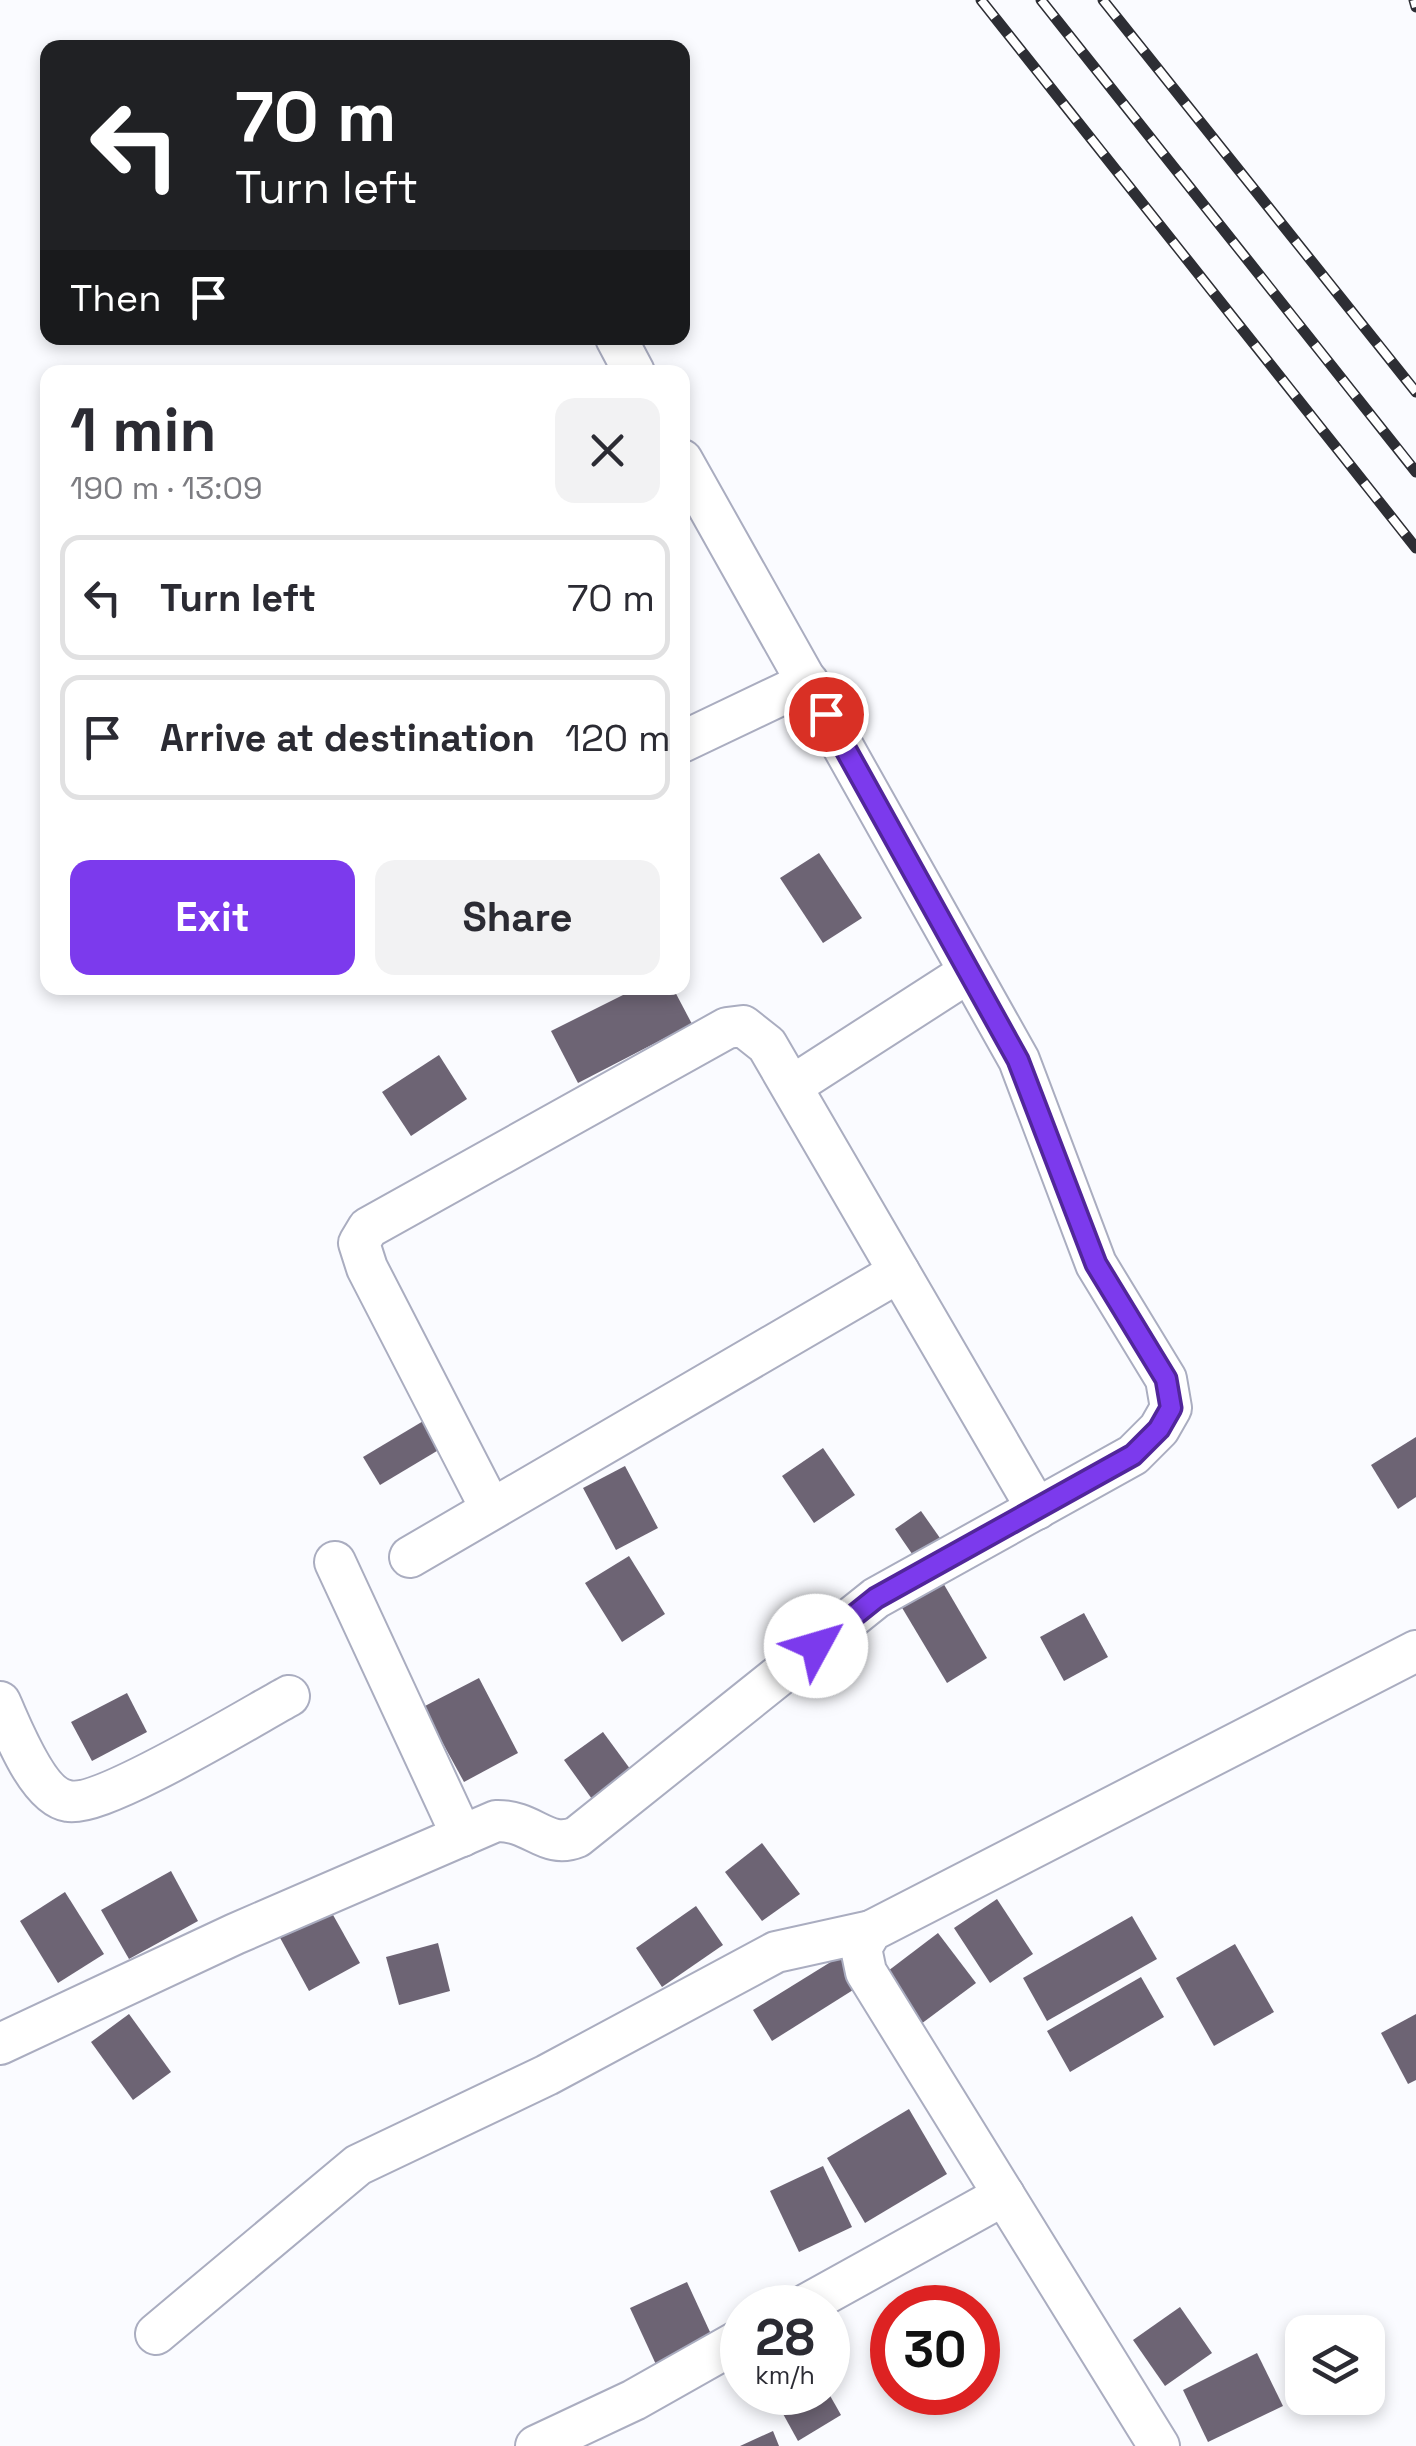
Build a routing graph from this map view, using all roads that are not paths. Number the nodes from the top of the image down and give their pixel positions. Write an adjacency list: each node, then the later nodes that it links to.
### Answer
1 (690, 474): 2 (street)
2 (808, 682): 3 (street); 4 (street)
3 (690, 738)
4 (969, 972): 5 (street); 8 (street)
5 (792, 1086): 6 (street); 7 (street)
6 (899, 1272): 7 (street); 8 (street)
7 (492, 1509): 9 (street)
8 (1037, 1509): 15 (street)
9 (410, 1556)
10 (335, 1562): 15 (street)
11 (1416, 1650): 16 (street)
12 (289, 1696): 14 (street)
13 (0, 1702): 14 (street)
14 (11, 1756)
15 (462, 1836): 17 (street)
16 (871, 1931): 18 (street); 20 (street)
17 (0, 2044)
18 (1004, 2194): 19 (street); 23 (street)
19 (841, 2285)
20 (156, 2334)
21 (720, 2352): 22 (street)
22 (536, 2446)
23 (1159, 2446)

